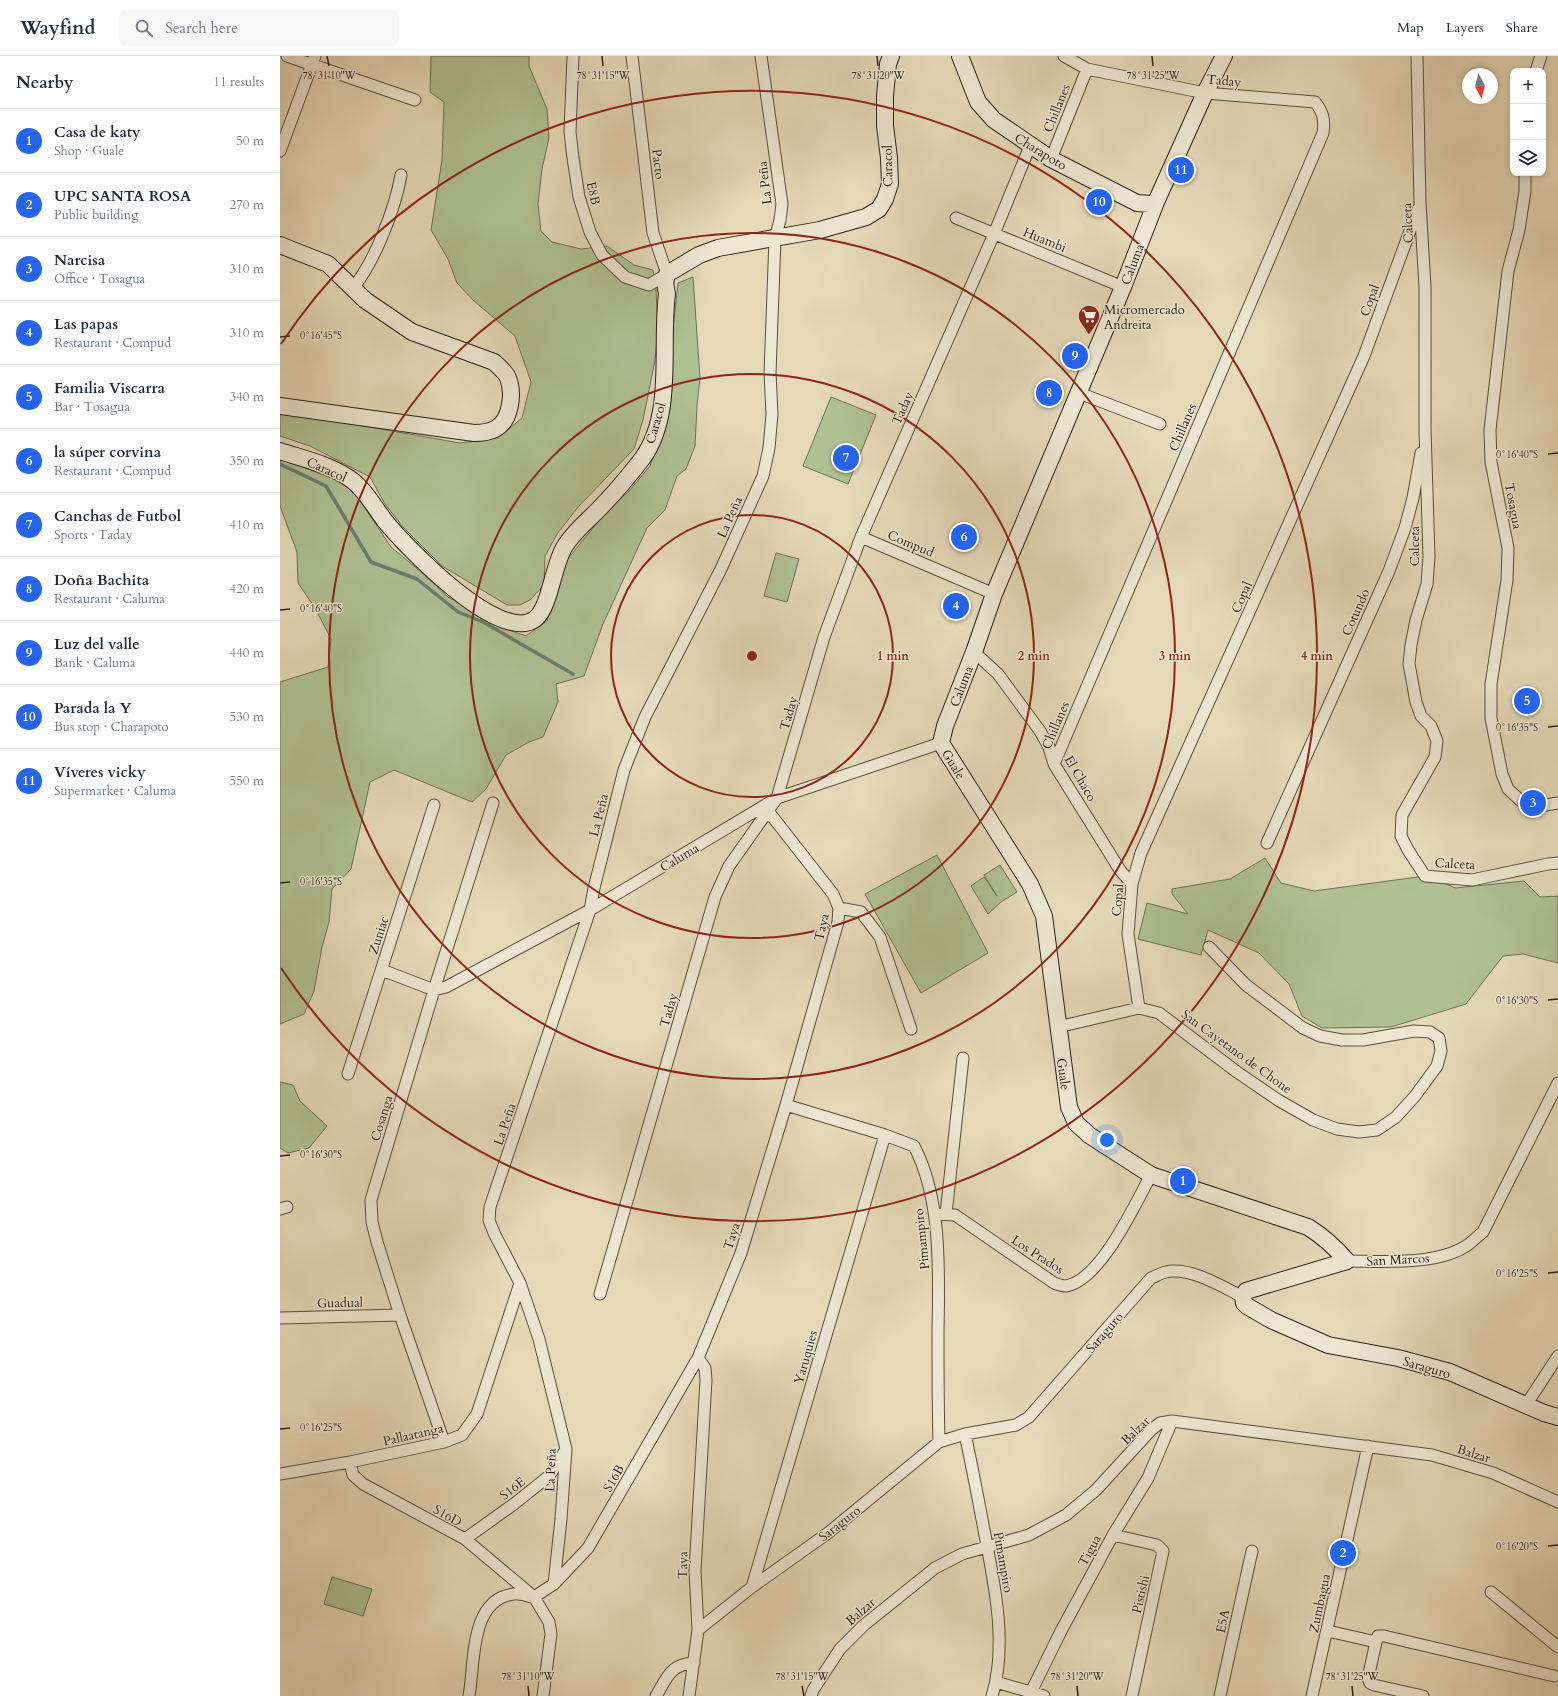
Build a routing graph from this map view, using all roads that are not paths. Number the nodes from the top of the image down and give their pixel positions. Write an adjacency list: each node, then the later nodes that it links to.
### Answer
1 (287, 56): 11 (street)
2 (573, 56): 28 (street, E8B)
3 (632, 56): 28 (street, Pacto)
4 (761, 56): 26 (street, La Peña)
5 (960, 56): 17 (street, Charapoto)
6 (1064, 56): 12 (street, Taday)
7 (1224, 56): 14 (street, Caluma)
8 (1417, 56): 23 (street, Calceta)
9 (1541, 56): 13 (street)
10 (889, 59): 26 (street, Caracol)
11 (313, 60): 15 (street); 18 (street)
12 (1088, 68): 14 (street, Taday); 19 (street, Chillanes)
13 (1537, 68)
14 (1205, 93): 16 (street, Taday); 22 (street, Caluma)
15 (415, 100)
16 (1315, 102): 40 (street, Chillanes)
17 (1030, 146): 19 (street, Charapoto); 25 (street, Taday)
18 (280, 151)
19 (1051, 159): 22 (street, Charapoto)
20 (401, 175): 30 (street)
21 (1525, 176): 43 (street, Tosagua)
22 (1156, 202): 29 (street, Caluma)
23 (1420, 203): 34 (street, Calceta); 48 (street, Copal)
24 (956, 218): 25 (street, Huambi)
25 (994, 234): 29 (street, Huambi); 36 (street, Taday)
26 (775, 239): 28 (street, Caracol); 50 (street, La Peña)
27 (280, 245): 30 (street)
28 (667, 274): 35 (street, Caracol)
29 (1123, 287): 31 (street, Caluma)
30 (352, 288): 32 (street)
31 (1079, 393): 33 (street); 37 (street, Caluma)
32 (280, 406)
33 (1160, 424)
34 (1425, 429): 46 (street, Cotundo); 47 (street, Calceta)
35 (280, 451)
36 (861, 537): 37 (street, Compud); 41 (street, Taday)
37 (994, 594): 38 (street, Caluma)
38 (974, 652): 39 (street, Caluma); 40 (street, El Chaco)
39 (941, 743): 41 (street, Caluma); 55 (street, Guale)
40 (1054, 764): 48 (street, El Chaco)
41 (777, 798): 45 (street, Taday); 50 (street, Caluma)
42 (493, 803): 53 (street, Cosanga)
43 (1558, 803)
44 (434, 804): 52 (street, Zuniac)
45 (768, 811): 49 (street, Taya); 66 (street, Taday)
46 (1267, 843)
47 (1558, 863)
48 (1132, 884): 54 (street, Copal)
49 (839, 908): 56 (street); 60 (street, Taya)
50 (590, 910): 53 (street, Caluma); 65 (street, La Peña)
51 (1209, 947): 54 (street, San Cayetano de Chone)
52 (382, 970): 53 (street); 58 (street, Zuniac)
53 (434, 990): 68 (street, Cosanga)
54 (1139, 1008): 55 (street, San Cayetano de Chone)
55 (1058, 1027): 62 (street, Guale)
56 (911, 1029)
57 (963, 1058): 63 (street)
58 (348, 1074)
59 (1558, 1083): 64 (street, San Marcos)
60 (786, 1105): 61 (street, Pimampiro); 71 (street, Taya)
61 (885, 1135): 63 (street, Pimampiro); 88 (street, Yaruquies)
62 (1151, 1176): 63 (street, Los Prados); 64 (street, Guale)
63 (940, 1214): 77 (street, Pimampiro)
64 (1347, 1261): 67 (street, San Marcos)
65 (520, 1283): 76 (street, Pallaatanga); 79 (street, La Peña)
66 (600, 1294)
67 (1243, 1297): 72 (street, Saraguro); 75 (street, Saraguro)
68 (400, 1315): 69 (street, Guadual); 76 (street, Cosanga)
69 (280, 1318)
70 (1558, 1356): 72 (street)
71 (698, 1358): 87 (street, S16B); 91 (street, Taya)
72 (1526, 1405): 73 (street, Saraguro)
73 (1558, 1417)
74 (1172, 1421): 78 (street, Balzar); 83 (street, Tigua); 85 (street, Balzar)
75 (965, 1434): 77 (street, Saraguro); 85 (street, Pimampiro)
76 (444, 1442): 80 (street, Pallaatanga)
77 (939, 1442): 88 (street, Saraguro)
78 (1368, 1446): 82 (street, Balzar); 92 (street, Zumbagua)
79 (566, 1448): 84 (street, S16E); 87 (street, La Peña)
80 (350, 1462): 81 (street, Pallaatanga); 84 (street, S16D)
81 (280, 1474)
82 (1558, 1502)
83 (1113, 1535): 98 (street, Tigua); 106 (street, Pistishi)
84 (465, 1539): 90 (street, S16D)
85 (987, 1547): 97 (street, Pimampiro); 103 (street, Balzar)
86 (1252, 1551): 107 (street, E5A)
87 (554, 1584): 90 (street, S16B)
88 (752, 1587): 91 (street, Saraguro)
89 (1491, 1592): 94 (street)
90 (534, 1597): 99 (street); 100 (street)
91 (698, 1630): 95 (street, Taya)
92 (1328, 1631): 93 (street); 108 (street, Zumbagua)
93 (1376, 1642): 96 (street); 109 (street)
94 (1558, 1646)
95 (694, 1663): 101 (street); 102 (street, Taya)
96 (1554, 1676)
97 (996, 1682): 98 (street); 104 (street, Pimampiro)
98 (1031, 1692): 105 (street)
99 (469, 1696)
100 (543, 1696)
101 (656, 1696)
102 (689, 1696)
103 (811, 1696)
104 (992, 1696)
105 (1044, 1696)
106 (1132, 1696)
107 (1220, 1696)
108 (1312, 1696)
109 (1423, 1696)

